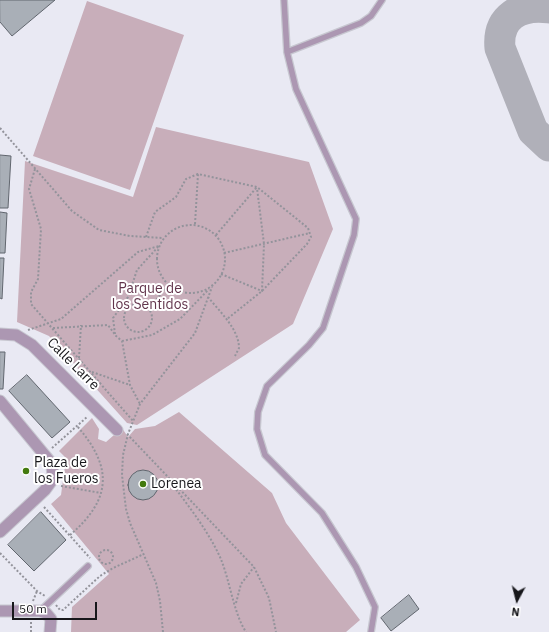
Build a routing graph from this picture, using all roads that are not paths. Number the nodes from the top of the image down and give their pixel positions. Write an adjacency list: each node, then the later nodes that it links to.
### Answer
1 (284, 0): 3 (lane)
2 (382, 0): 3 (lane)
3 (287, 52): 12 (lane)
4 (0, 334): 6 (street, Calle Larre)
5 (0, 401): 7 (street)
6 (117, 430)
7 (0, 532)
8 (88, 566): 10 (lane)
9 (0, 611): 10 (street)
10 (40, 611): 11 (street)
11 (50, 632)
12 (371, 632)

